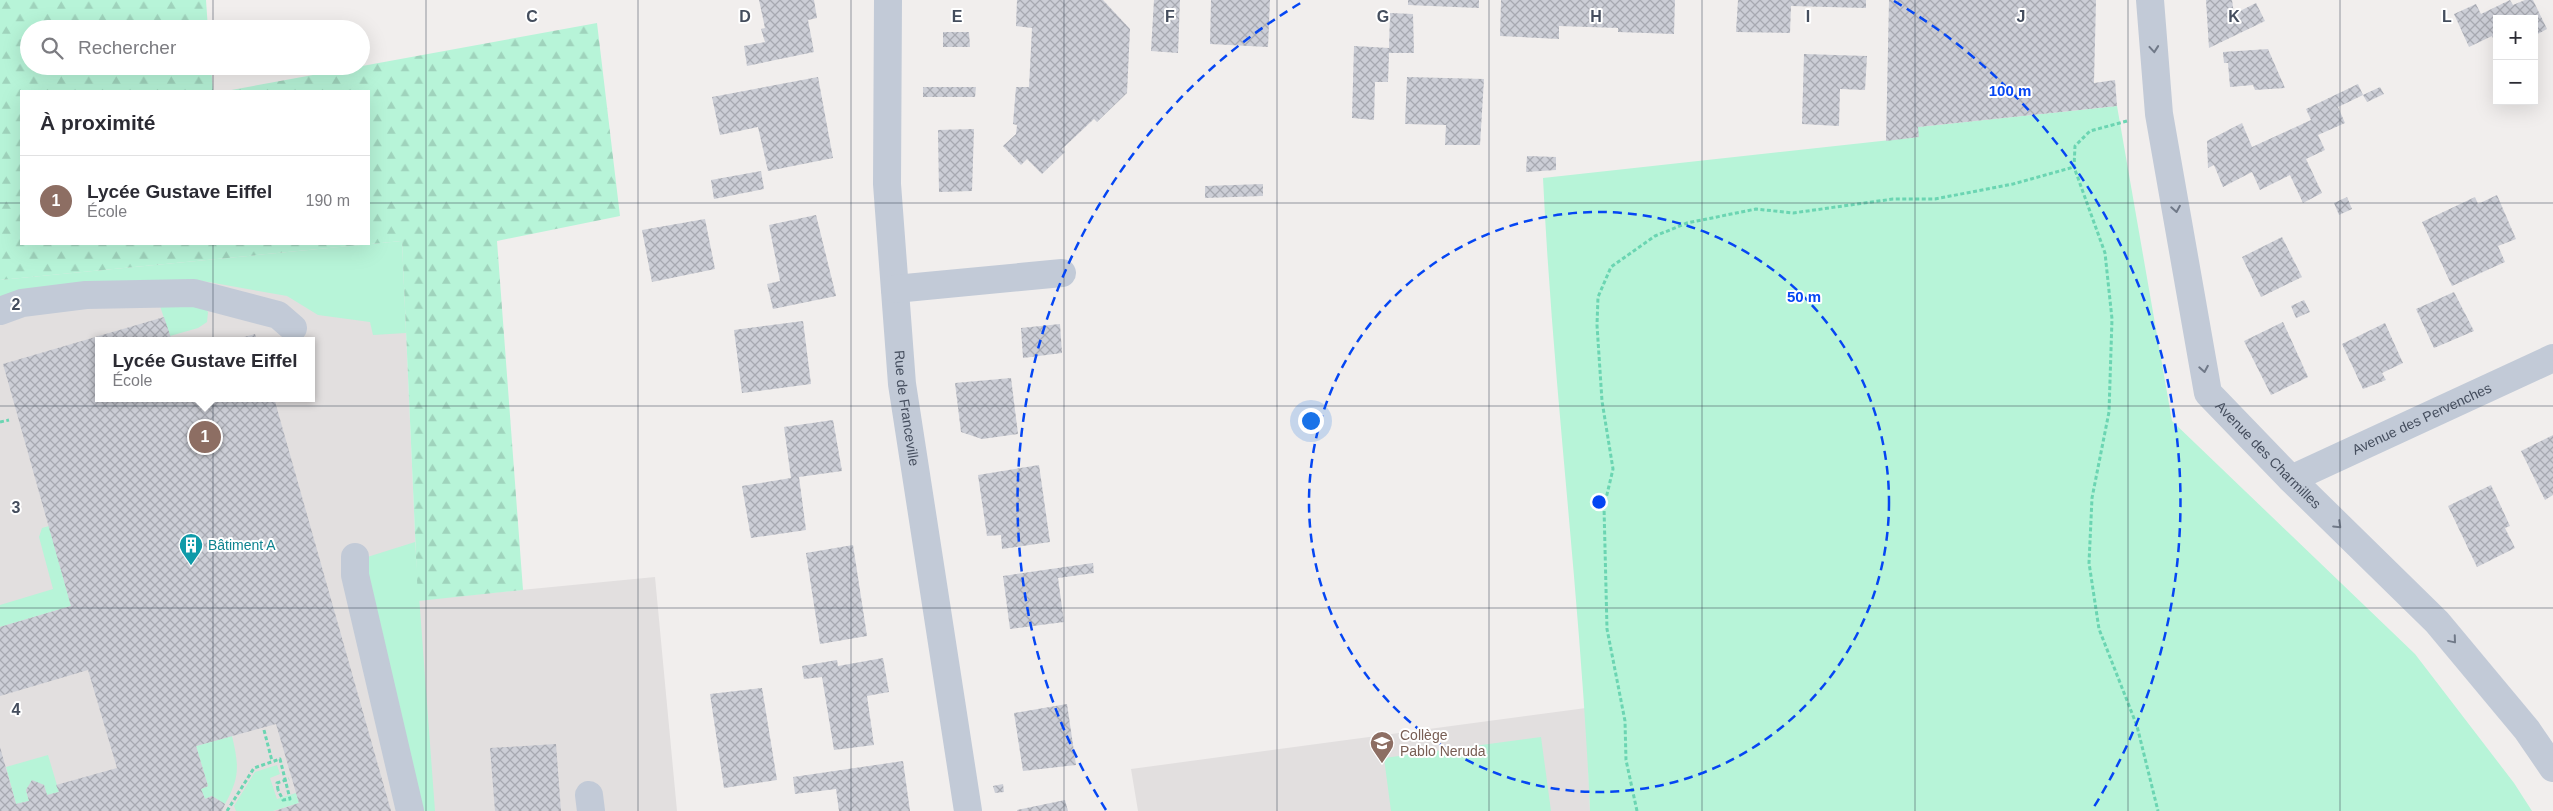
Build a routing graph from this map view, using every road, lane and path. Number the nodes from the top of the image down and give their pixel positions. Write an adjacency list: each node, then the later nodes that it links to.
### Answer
1 (888, 0): 6 (street, Rue de Franceville)
2 (2150, 0): 3 (street, Avenue des Charmilles, one-way to 3)
3 (2159, 114): 4 (path); 12 (street, Avenue des Charmilles, one-way to 12)
4 (2074, 167): 21 (path); 22 (path)
5 (1062, 273): 6 (street)
6 (895, 289): 20 (street, Rue de Franceville)
7 (0, 311): 8 (street)
8 (293, 328)
9 (2553, 358): 12 (street, Avenue des Pervenches)
10 (9, 420): 11 (path)
11 (0, 422)
12 (2291, 479): 16 (street, Avenue des Charmilles, one-way to 16)
13 (354, 557): 19 (street)
14 (264, 730): 15 (path)
15 (272, 761): 17 (path, bridge); 18 (path)
16 (2553, 768)
17 (289, 779)
18 (227, 811)
19 (410, 811)
20 (968, 811)
21 (1636, 811)
22 (2158, 811)

